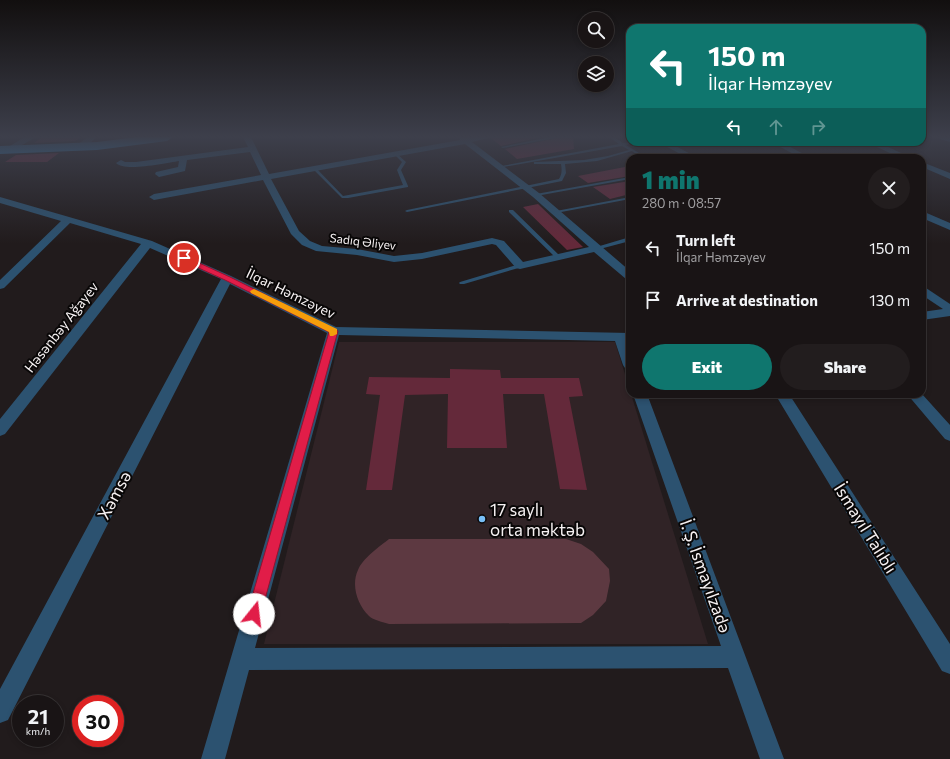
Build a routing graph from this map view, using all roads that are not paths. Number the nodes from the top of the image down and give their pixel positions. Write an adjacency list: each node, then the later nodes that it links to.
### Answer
1 (166, 172): 8 (street)
2 (263, 172): 9 (street, Sadıq Əliyev)
3 (296, 172): 9 (street)
4 (318, 172): 5 (lane)
5 (400, 172)
6 (505, 172): 11 (street)
7 (565, 172): 11 (lane)
8 (159, 174)
9 (266, 178): 13 (street); 28 (street, Sadıq Əliyev)
10 (626, 179): 12 (lane)
11 (525, 187): 12 (street); 16 (lane)
12 (536, 195): 18 (street)
13 (154, 197)
14 (626, 199): 18 (lane)
15 (1, 201): 21 (street, İlqar Həmzəyev)
16 (407, 211)
17 (511, 211): 27 (lane)
18 (556, 212): 26 (street)
19 (926, 216): 22 (street)
20 (950, 219): 22 (street)
21 (67, 221): 25 (street, İlqar Həmzəyev); 32 (street)
22 (939, 222): 23 (street)
23 (950, 227)
24 (626, 240): 26 (lane)
25 (148, 243): 30 (street, İlqar Həmzəyev); 42 (street, Həsənbəy Ağayev)
26 (596, 248): 27 (street); 29 (street)
27 (558, 257): 28 (street)
28 (520, 266): 31 (lane)
29 (626, 274)
30 (227, 278): 37 (street, İlqar Həmzəyev); 47 (street, Xəmsə)
31 (462, 283)
32 (0, 286)
33 (926, 293): 34 (street)
34 (950, 309)
35 (950, 312): 36 (street)
36 (926, 315)
37 (334, 331): 38 (street, İlqar Həmzəyev); 45 (street)
38 (625, 337)
39 (641, 398): 44 (street, İ. Ş. İsmayılzadə)
40 (784, 398): 46 (street, İsmayıl Talıblı)
41 (918, 398): 43 (street)
42 (0, 430)
43 (950, 435)
44 (735, 657): 45 (street); 49 (street, İ. Ş. İsmayılzadə)
45 (241, 659): 48 (street)
46 (950, 663)
47 (0, 712)
48 (213, 759)
49 (772, 759)

